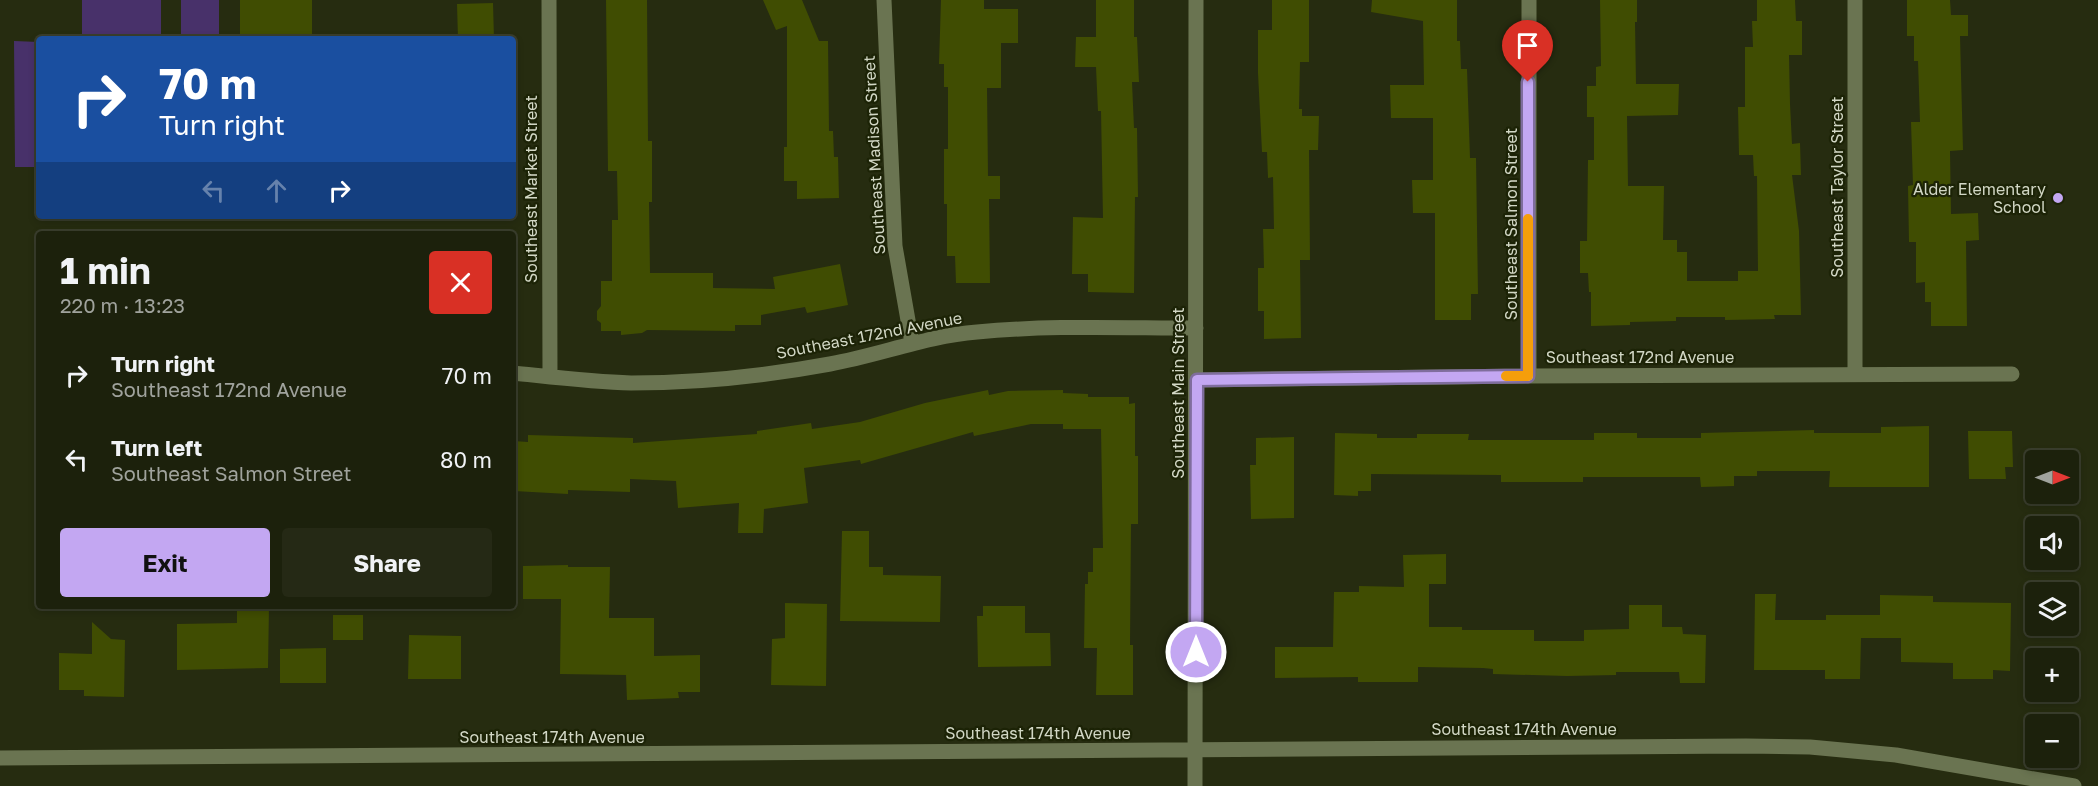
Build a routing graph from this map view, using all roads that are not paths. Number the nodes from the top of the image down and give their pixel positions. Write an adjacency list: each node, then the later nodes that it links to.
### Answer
1 (549, 0): 12 (street, Southeast Market Street)
2 (884, 0): 7 (street, Southeast Madison Street)
3 (1196, 0): 6 (street, Southeast Main Street)
4 (1529, 0): 11 (street, Southeast Salmon Street)
5 (1855, 0): 9 (street, Southeast Taylor Street)
6 (1196, 328): 7 (street, Southeast 172nd Avenue); 13 (street, Southeast Main Street)
7 (912, 343): 12 (street, Southeast 172nd Avenue)
8 (516, 373): 12 (street, Southeast 172nd Avenue)
9 (1855, 374): 10 (street, Southeast 172nd Avenue); 11 (street, Southeast 172nd Avenue)
10 (2012, 374)
11 (1528, 376): 13 (street, Southeast 172nd Avenue)
12 (550, 377)
13 (1197, 380): 14 (street, Southeast Main Street)
14 (1195, 749): 15 (street, Southeast 174th Avenue); 16 (street, Southeast Main Street); 17 (street, Southeast 174th Avenue)
15 (0, 758)
16 (1195, 786)
17 (2074, 786)

